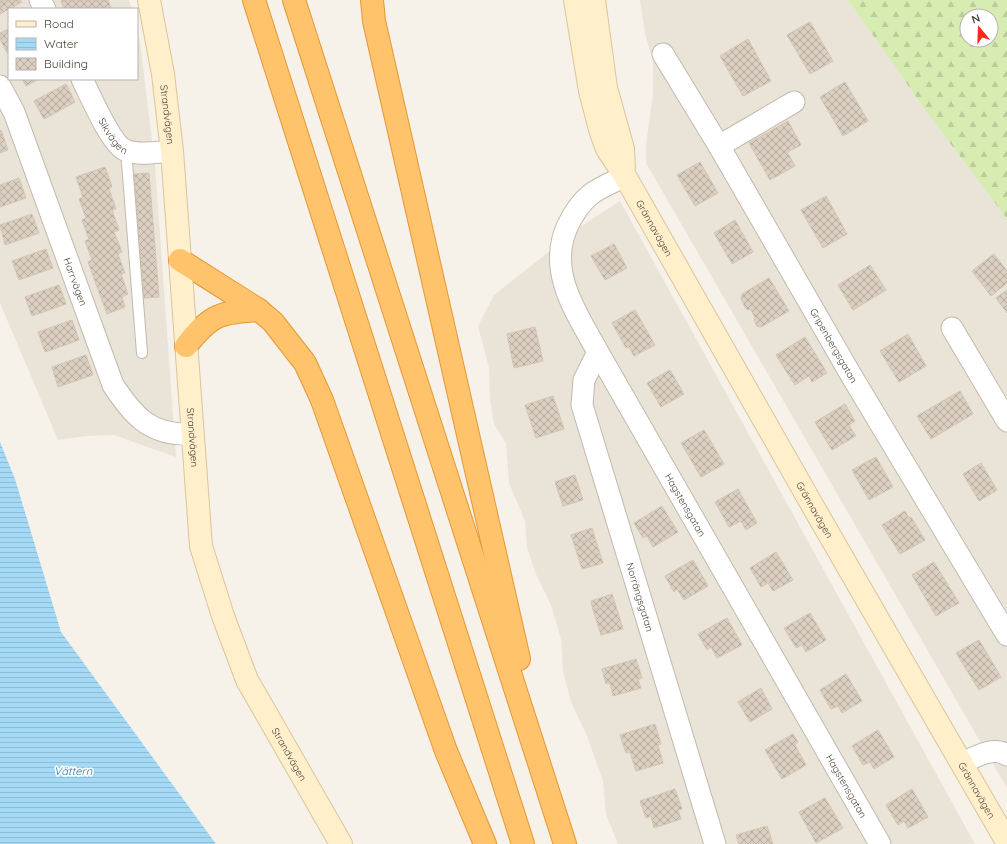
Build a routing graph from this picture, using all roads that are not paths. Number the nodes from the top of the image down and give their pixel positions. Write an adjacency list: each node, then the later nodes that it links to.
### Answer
1 (149, 0): 13 (main road, Strandvägen)
2 (254, 0): 30 (highway)
3 (294, 0): 26 (highway)
4 (372, 0): 26 (highway)
5 (575, 0): 14 (main road, Grännavägen)
6 (594, 0): 14 (main road, Grännavägen)
7 (663, 54): 11 (street, Gripenbergsgatan)
8 (83, 80): 12 (street, Sikvägen)
9 (0, 86): 22 (street, Harrvägen)
10 (794, 102): 11 (street)
11 (719, 146): 23 (street, Gripenbergsgatan)
12 (126, 150): 13 (street, Sikvägen); 20 (lane)
13 (172, 151): 15 (main road, Strandvägen)
14 (625, 176): 19 (street, Hagstensgatan); 25 (main road, Grännavägen)
15 (180, 260): 16 (highway); 18 (main road, Strandvägen)
16 (260, 310): 18 (highway); 29 (highway)
17 (952, 328): 21 (street)
18 (186, 346): 22 (main road, Strandvägen)
19 (598, 352): 32 (street, Norrängsgatan); 33 (street, Hagstensgatan)
20 (142, 353)
21 (1007, 421)
22 (193, 434): 28 (main road, Strandvägen)
23 (1007, 635)
24 (1007, 755): 25 (street)
25 (962, 763): 27 (main road, Grännavägen)
26 (550, 796): 31 (highway)
27 (1007, 842)
28 (341, 844)
29 (485, 844)
30 (524, 844)
31 (565, 844)
32 (715, 844)
33 (880, 844)

